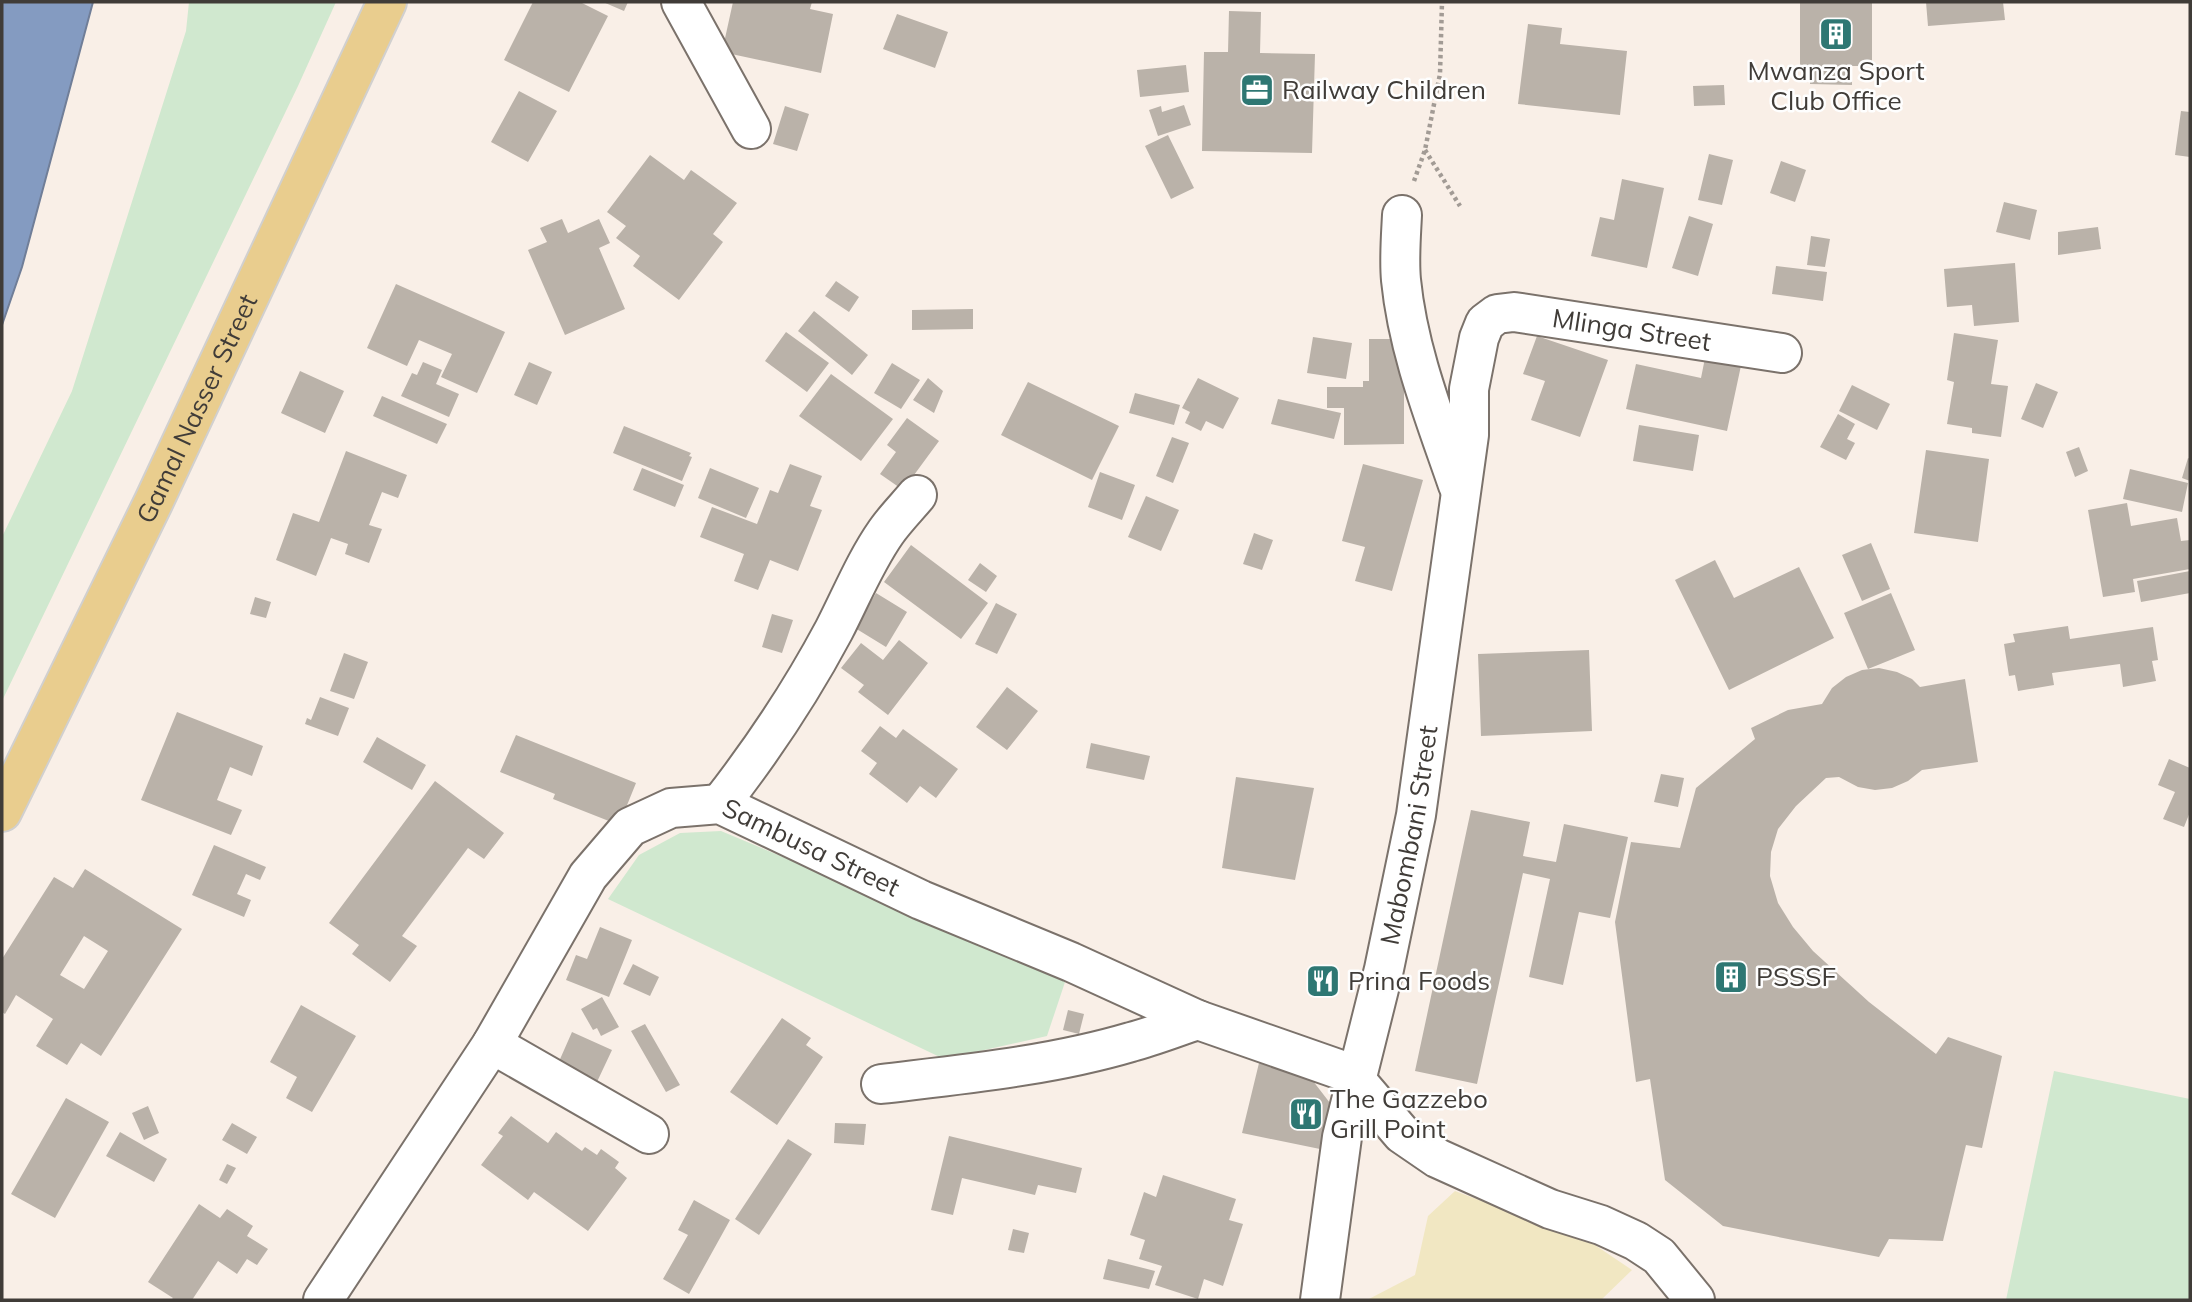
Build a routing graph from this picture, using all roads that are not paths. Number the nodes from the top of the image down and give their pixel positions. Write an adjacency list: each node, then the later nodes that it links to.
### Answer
1 (387, 2): 12 (main road, Gamal Nasser Street)
2 (681, 2): 3 (street)
3 (751, 130)
4 (1402, 215): 8 (street, Mabombani Street)
5 (1485, 323): 6 (street, Mlinga Street); 7 (street, Mabombani Street)
6 (1782, 354)
7 (1469, 389): 8 (street); 9 (street, Mabombani Street)
8 (1429, 402): 9 (street, Mabombani Street)
9 (1460, 490): 15 (street, Mabombani Street)
10 (917, 495): 11 (street)
11 (720, 804): 13 (street, Sambusa Street); 14 (street, Sambusa Street)
12 (2, 812)
13 (1198, 1020): 15 (street, Sambusa Street); 16 (street)
14 (492, 1044): 17 (street); 18 (street, Sambusa Street)
15 (1355, 1079): 19 (street, Mabombani Street); 20 (street)
16 (881, 1084)
17 (649, 1134)
18 (323, 1300)
19 (1320, 1300)
20 (1695, 1300)

